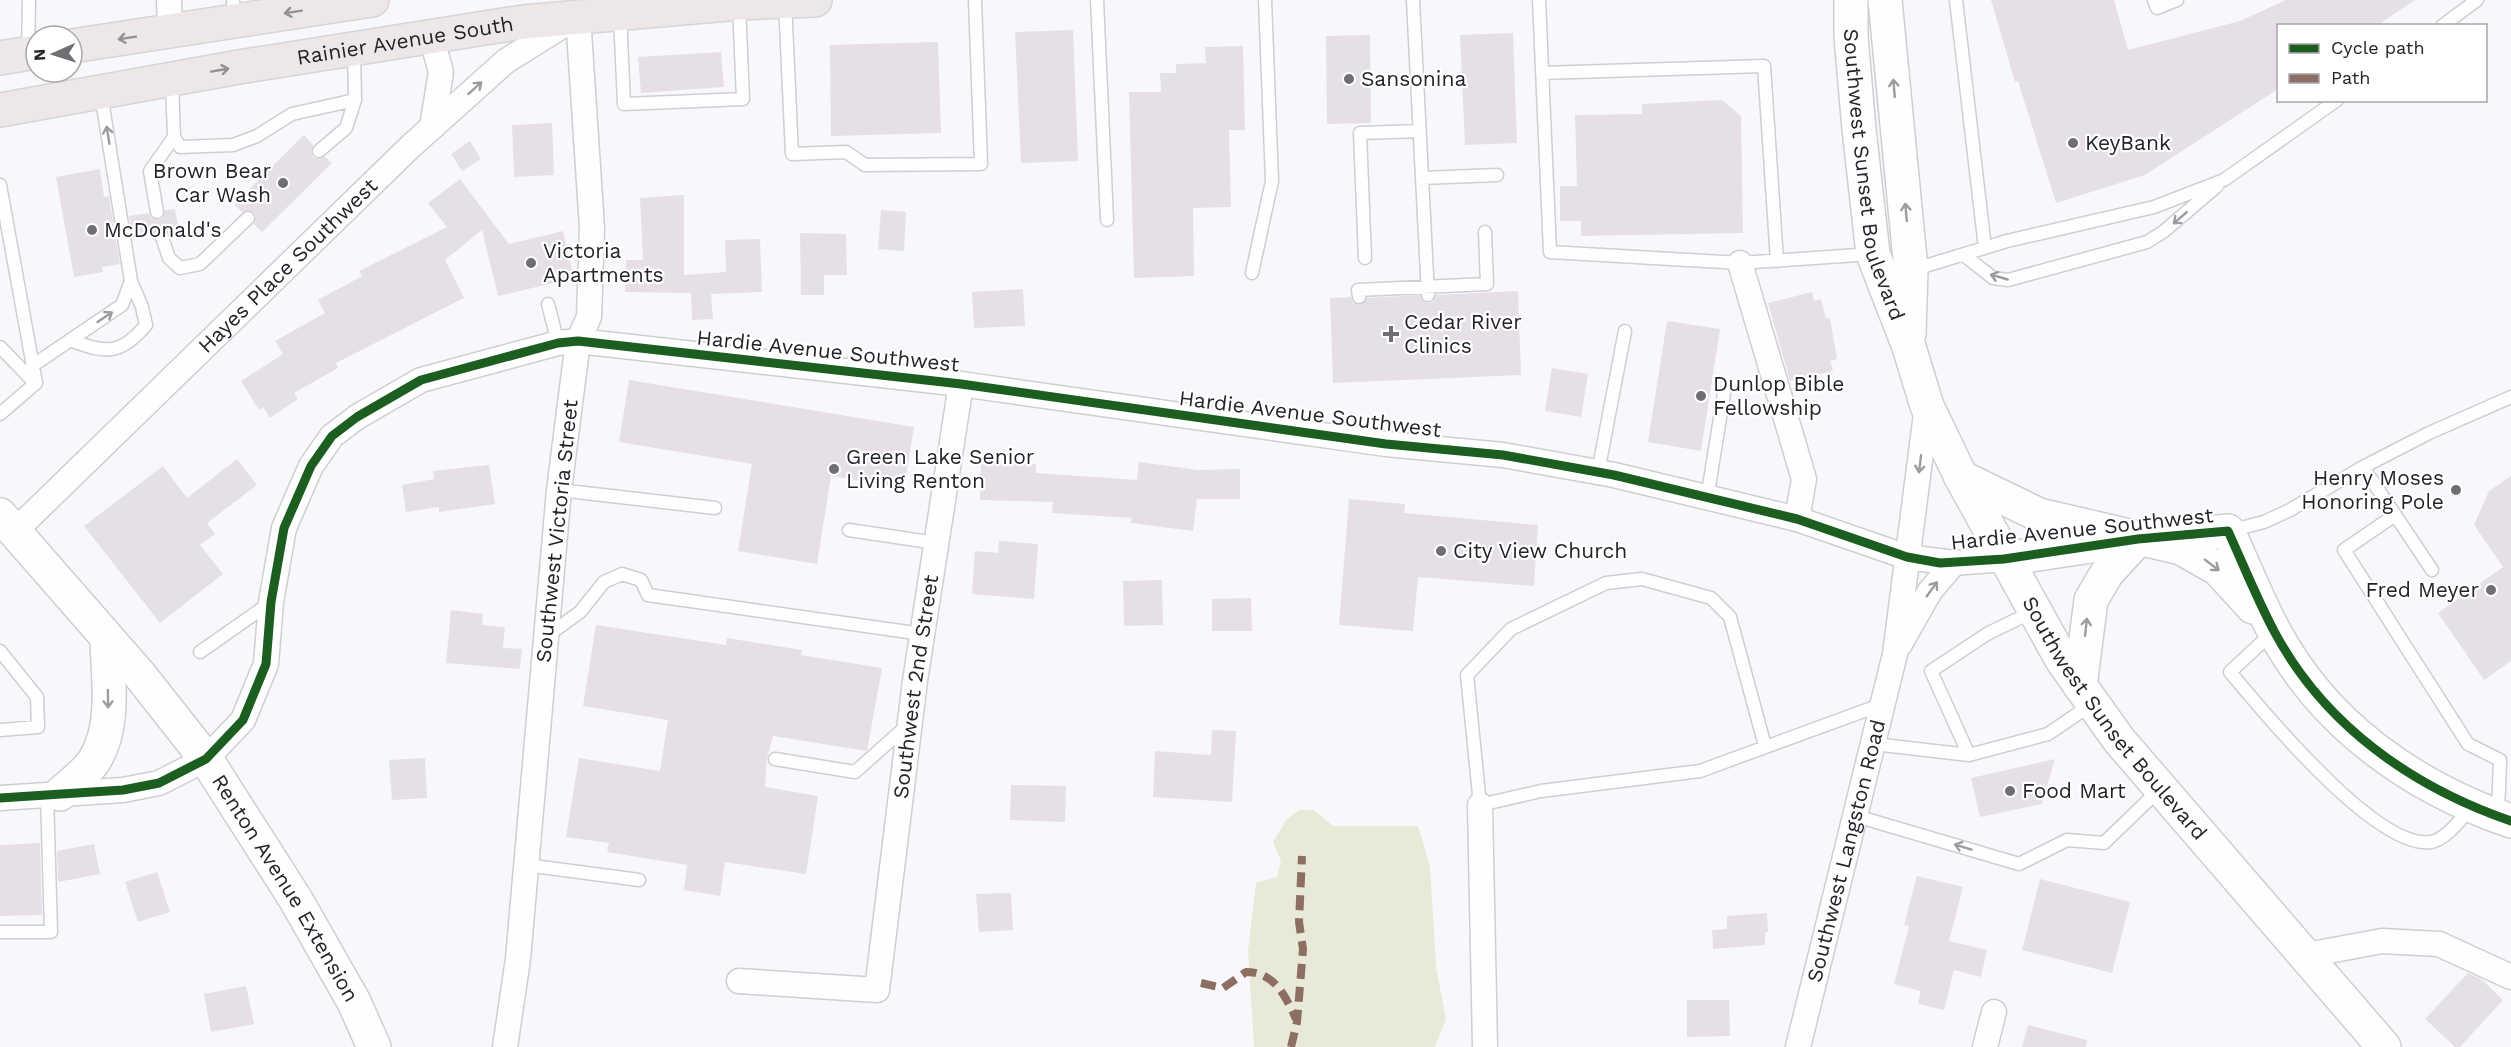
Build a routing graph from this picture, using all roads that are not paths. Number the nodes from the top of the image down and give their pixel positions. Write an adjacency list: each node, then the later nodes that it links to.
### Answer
1 (29, 0): 24 (lane)
2 (372, 0): 16 (main road, one-way to 16)
3 (975, 0): 14 (lane)
4 (1097, 0): 42 (lane)
5 (1265, 0): 52 (lane)
6 (1413, 0): 32 (lane)
7 (1539, 0): 25 (lane)
8 (1851, 0): 46 (main road, Southwest Sunset Boulevard)
9 (1885, 0): 51 (main road, Southwest Sunset Boulevard, one-way to 9)
10 (1956, 0): 45 (lane)
11 (2154, 0): 12 (lane)
12 (2177, 0)
13 (2477, 0): 20 (lane)
14 (800, 1): 15 (main road, Rainier Avenue South)
15 (739, 3): 17 (main road, Rainier Avenue South); 17 (lane)
16 (234, 11): 18 (main road)
17 (620, 12): 19 (main road, Rainier Avenue South)
18 (169, 16): 22 (main road, one-way to 22)
19 (578, 16): 21 (main road, Rainier Avenue South); 31 (street, Hayes Place Southwest, one-way to 19); 59 (street, Southwest Victoria Street)
20 (2445, 24)
21 (431, 36): 23 (main road, Rainier Avenue South); 31 (street)
22 (84, 42)
23 (354, 50): 26 (main road, Rainier Avenue South, one-way to 23); 28 (lane)
24 (21, 54)
25 (1542, 74): 49 (lane); 50 (lane)
26 (172, 78): 27 (main road, Rainier Avenue South); 33 (lane)
27 (101, 94): 30 (main road, Rainier Avenue South); 53 (lane, one-way to 27)
28 (355, 100): 33 (lane); 34 (lane)
29 (2334, 102): 37 (lane)
30 (0, 111)
31 (432, 128): 77 (street, Hayes Place Southwest)
32 (1420, 131): 36 (lane); 48 (lane)
33 (174, 137): 40 (lane)
34 (319, 151)
35 (1497, 175): 36 (lane)
36 (1422, 178): 54 (lane)
37 (2224, 180): 45 (lane); 47 (lane, one-way to 47)
38 (0, 186): 39 (lane)
39 (2, 212): 62 (lane)
40 (157, 212)
41 (248, 218): 44 (lane)
42 (1107, 220)
43 (1485, 232): 54 (lane)
44 (161, 234)
45 (1985, 248): 47 (lane)
46 (1873, 254): 49 (lane); 61 (main road, Southwest Sunset Boulevard)
47 (1964, 255): 51 (lane)
48 (1365, 258)
49 (1777, 261): 50 (lane)
50 (1740, 263): 76 (street)
51 (1911, 270): 61 (main road, Southwest Sunset Boulevard)
52 (1252, 273)
53 (131, 281): 58 (lane, one-way to 53); 58 (lane)
54 (1428, 291): 55 (lane)
55 (1359, 297)
56 (548, 304): 59 (lane)
57 (1625, 331): 70 (lane)
58 (70, 340): 62 (lane)
59 (568, 342): 64 (street, Hardie Avenue Southwest); 72 (street, Southwest Victoria Street); 86 (street, Hardie Avenue Southwest)
60 (0, 347): 63 (lane)
61 (1909, 347): 67 (main road, Southwest Sunset Boulevard)
62 (32, 366): 63 (lane)
63 (36, 383): 68 (lane)
64 (961, 384): 70 (street, Hardie Avenue Southwest); 81 (street, Southwest 2nd Street)
65 (1724, 393): 73 (lane)
66 (2511, 397): 69 (lane)
67 (1927, 406): 71 (main road, Southwest Sunset Boulevard); 82 (street, Southwest Langston Road, one-way to 82)
68 (0, 414)
69 (2363, 467): 75 (lane); 79 (lane)
70 (1598, 472): 73 (street, Hardie Avenue Southwest)
71 (1961, 477): 80 (main road); 83 (main road, Southwest Sunset Boulevard)
72 (559, 490): 74 (lane); 90 (street, Southwest Victoria Street)
73 (1707, 499): 76 (street, Hardie Avenue Southwest)
74 (715, 508)
75 (2395, 515): 85 (lane); 108 (lane)
76 (1797, 519): 82 (street, Hardie Avenue Southwest)
77 (7, 523): 91 (main road, Renton Avenue Extension)
78 (849, 530): 81 (lane)
79 (2228, 531): 80 (main road, Hardie Avenue Southwest); 88 (main road, Hardie Avenue Southwest)
80 (2138, 539): 83 (main road, Hardie Avenue Southwest); 88 (main road, Hardie Avenue Southwest, one-way to 88); 95 (main road, one-way to 80)
81 (936, 543): 89 (street, Southwest 2nd Street)
82 (1907, 557): 84 (street, Hardie Avenue Southwest); 94 (street, Southwest Langston Road)
83 (2004, 559): 84 (street, Hardie Avenue Southwest); 87 (main road, Southwest Sunset Boulevard)
84 (1954, 563): 94 (street, Southwest Langston Road, one-way to 84)
85 (2432, 570)
86 (271, 602): 93 (lane); 102 (street, Hardie Avenue Southwest)
87 (2034, 611): 95 (main road, Southwest Sunset Boulevard); 101 (lane)
88 (2274, 631): 108 (main road, Hardie Avenue Southwest); 108 (lane)
89 (922, 634): 90 (lane); 97 (street, Southwest 2nd Street)
90 (546, 636): 110 (street, Southwest Victoria Street)
91 (107, 640): 102 (main road, Renton Avenue Extension); 105 (main road, one-way to 105)
92 (0, 651): 98 (lane)
93 (200, 652)
94 (1895, 654): 96 (street, Southwest Langston Road)
95 (2087, 695): 101 (lane); 104 (main road, Southwest Sunset Boulevard)
96 (1885, 704): 99 (street, Southwest Langston Road); 100 (lane)
97 (909, 723): 103 (lane); 115 (street, Southwest 2nd Street)
98 (0, 730)
99 (1874, 744): 101 (lane); 109 (street, Southwest Langston Road)
100 (1765, 746): 107 (lane); 107 (lane)
101 (1970, 755)
102 (206, 759): 105 (street, Hardie Avenue Southwest); 117 (main road, Renton Avenue Extension)
103 (775, 759)
104 (2161, 788): 109 (lane, one-way to 109); 113 (main road, Southwest Sunset Boulevard)
105 (54, 794): 106 (street, Hardie Avenue Southwest); 112 (lane)
106 (0, 798)
107 (1480, 805): 119 (street)
108 (2494, 815)
109 (1856, 816): 120 (street, Southwest Langston Road)
110 (526, 865): 111 (lane); 118 (street, Southwest Victoria Street)
111 (639, 880)
112 (0, 933)
113 (2307, 955): 114 (street); 122 (main road, Southwest Sunset Boulevard)
114 (2511, 977)
115 (739, 981)
116 (1994, 1012): 121 (street)
117 (374, 1047)
118 (505, 1047)
119 (1485, 1047)
120 (1798, 1047)
121 (1985, 1047)
122 (2384, 1047)

